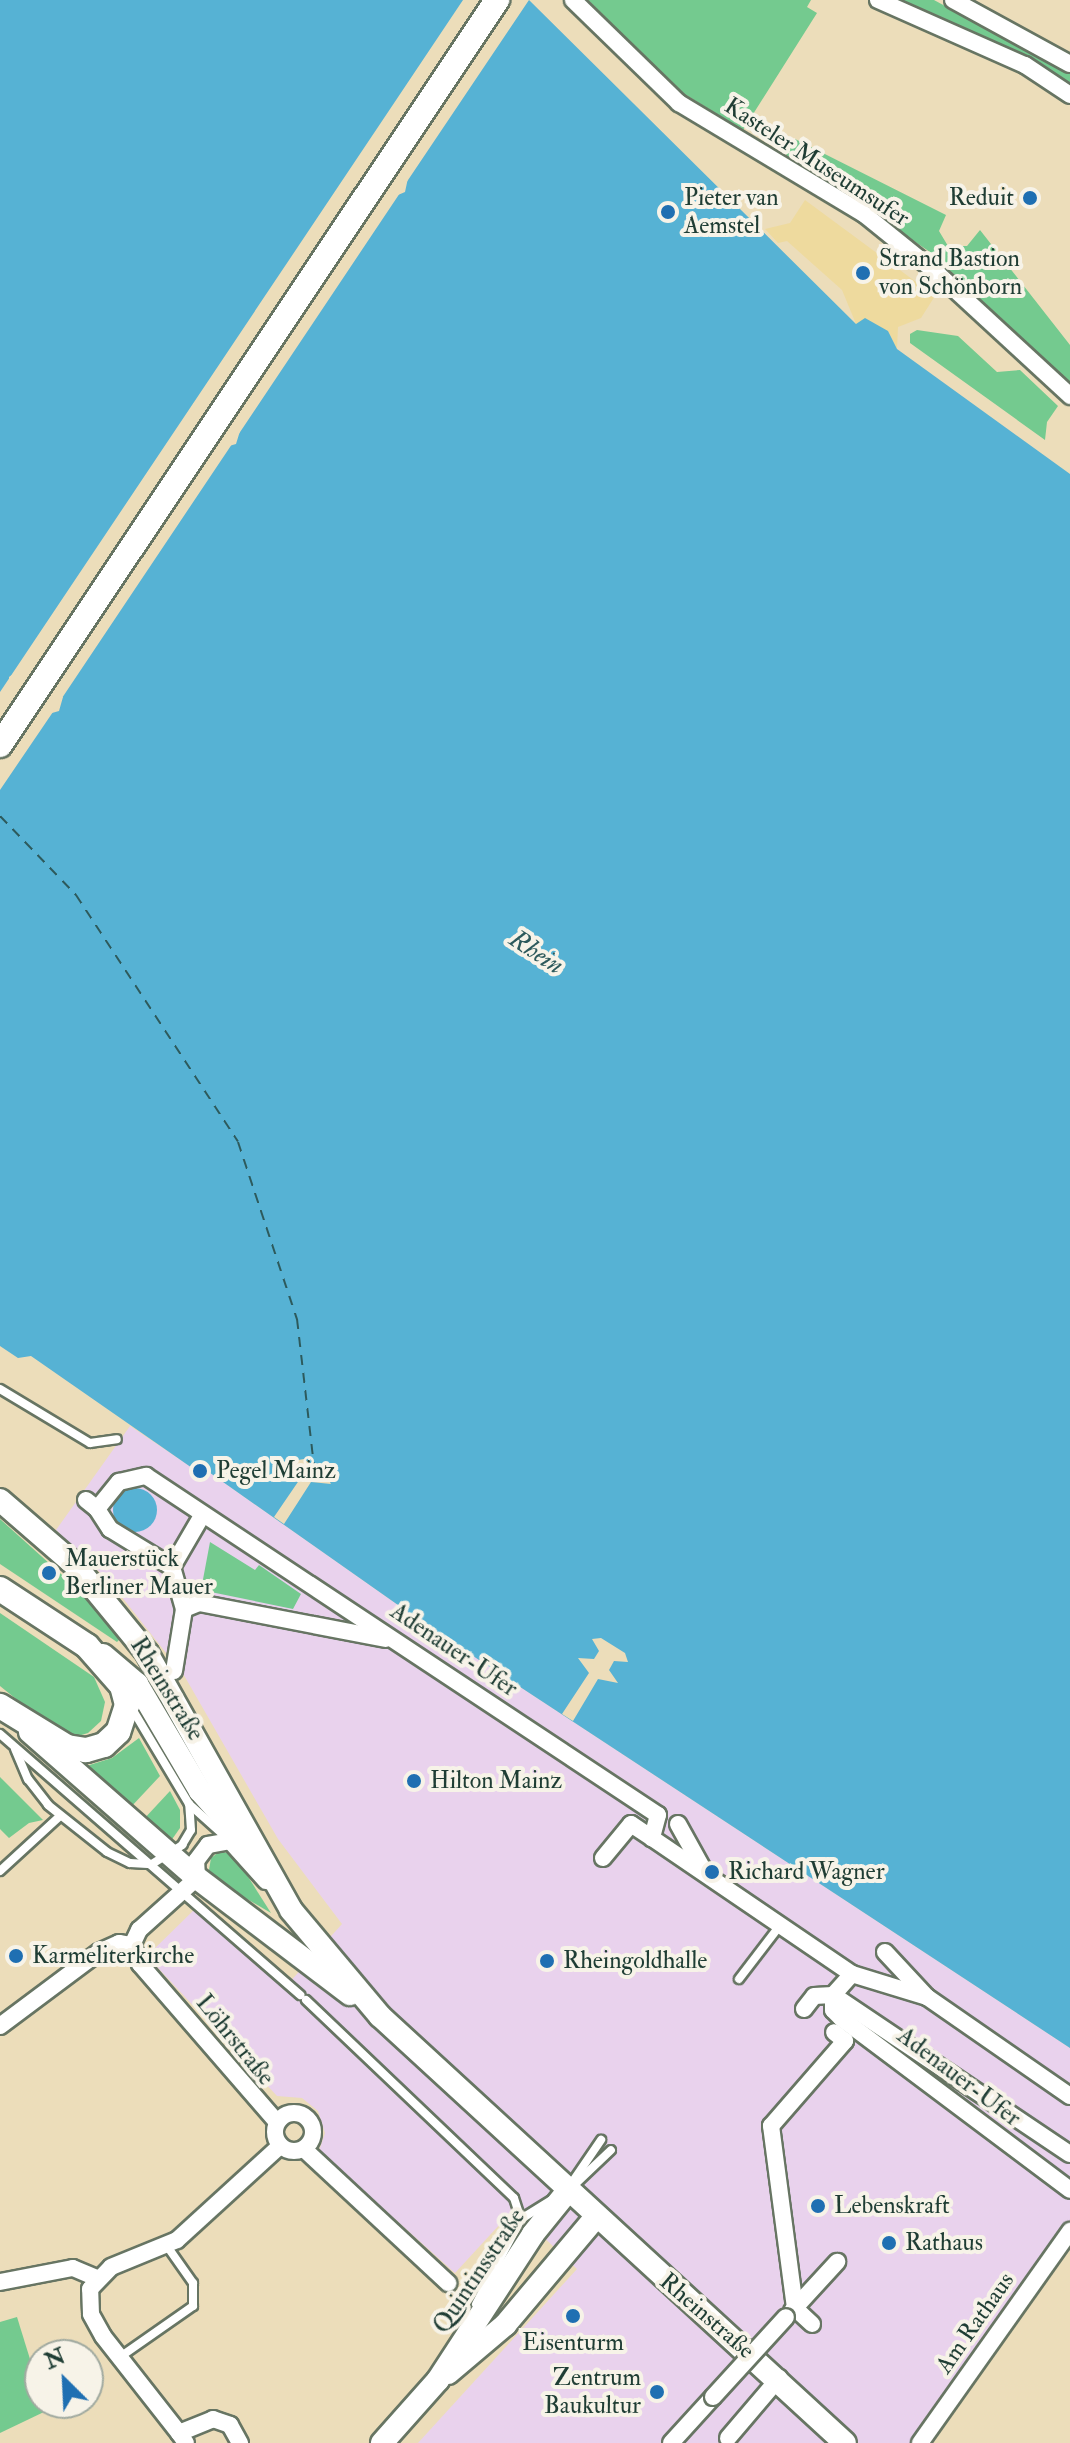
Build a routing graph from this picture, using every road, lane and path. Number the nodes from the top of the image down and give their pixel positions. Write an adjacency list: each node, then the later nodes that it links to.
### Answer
1 (497, 0): 8 (main road)
2 (573, 0): 7 (street, Kasteler Museumsufer)
3 (878, 0): 6 (street)
4 (953, 0): 5 (street)
5 (1070, 64)
6 (1070, 95)
7 (1070, 396)
8 (0, 745)
9 (0, 1389): 10 (lane)
10 (117, 1439)
11 (0, 1500): 27 (main road, Rheinstraße)
12 (203, 1514): 13 (street); 13 (street, Adenauer-Ufer); 16 (street, Adenauer-Ufer)
13 (172, 1567): 15 (street)
14 (0, 1589): 17 (main road, Rheinstraße)
15 (191, 1606): 16 (street); 18 (street)
16 (395, 1641): 25 (street, Adenauer-Ufer)
17 (87, 1646): 19 (main road, Rheinstraße); 27 (main road)
18 (174, 1671)
19 (126, 1696): 20 (main road, Rheinstraße); 22 (lane, Rheinstraße)
20 (5, 1719): 21 (lane, Rheinstraße); 29 (main road, Rheinstraße)
21 (15, 1748): 23 (lane, Rheinstraße); 29 (lane, Rheinstraße)
22 (189, 1804): 26 (lane, Rheinstraße); 29 (lane)
23 (60, 1816): 29 (lane, Rheinstraße); 30 (lane)
24 (678, 1824): 31 (street, Adenauer-Ufer)
25 (652, 1838): 28 (street, Adenauer-Ufer); 31 (street, Adenauer-Ufer)
26 (230, 1841): 32 (street); 33 (street, Rheinstraße)
27 (256, 1850): 33 (main road, Rheinstraße)
28 (603, 1858)
29 (161, 1860): 32 (main road, Rheinstraße)
30 (0, 1871)
31 (704, 1871): 34 (street, Adenauer-Ufer)
32 (191, 1884): 35 (street); 42 (main road, Rheinstraße); 55 (lane, Rheinstraße)
33 (291, 1910): 42 (main road, Rheinstraße)
34 (781, 1924): 37 (street, Adenauer-Ufer); 38 (lane)
35 (132, 1945): 43 (street); 46 (street, Löhrstraße)
36 (885, 1952): 40 (street, Adenauer-Ufer)
37 (852, 1974): 39 (street); 40 (street, Adenauer-Ufer)
38 (739, 1979)
39 (833, 1995): 41 (street); 51 (street, Adenauer-Ufer); 52 (street, Adenauer-Ufer)
40 (927, 1997): 45 (street, Adenauer-Ufer)
41 (804, 2009)
42 (380, 2016): 53 (main road, Rheinstraße)
43 (0, 2026)
44 (834, 2032): 62 (street)
45 (1070, 2096)
46 (277, 2122): 48 (street); 49 (street, Löhrstraße)
47 (601, 2140): 53 (lane)
48 (280, 2146): 49 (street); 57 (street)
49 (304, 2149): 61 (street)
50 (611, 2150): 53 (lane)
51 (1070, 2154)
52 (1070, 2190)
53 (567, 2192): 54 (main road, Rheinstraße); 55 (lane); 66 (main road, Quintinsstraße)
54 (595, 2218): 65 (main road, Rheinstraße); 66 (main road, Quintinsstraße)
55 (521, 2219): 66 (lane, Quintinsstraße)
56 (1070, 2231): 73 (street, Am Rathaus)
57 (167, 2246): 59 (street); 64 (lane)
58 (837, 2262): 62 (street)
59 (97, 2278): 60 (street); 64 (street)
60 (0, 2282)
61 (448, 2283)
62 (791, 2312): 63 (street); 69 (street, bridge)
63 (812, 2324)
64 (120, 2358): 67 (street)
65 (779, 2378): 68 (street); 72 (main road, Rheinstraße)
66 (438, 2380): 71 (main road, Quintinsstraße)
67 (182, 2438): 70 (street)
68 (728, 2438)
69 (675, 2439)
70 (240, 2443)
71 (382, 2443)
72 (845, 2443)
73 (920, 2443)

